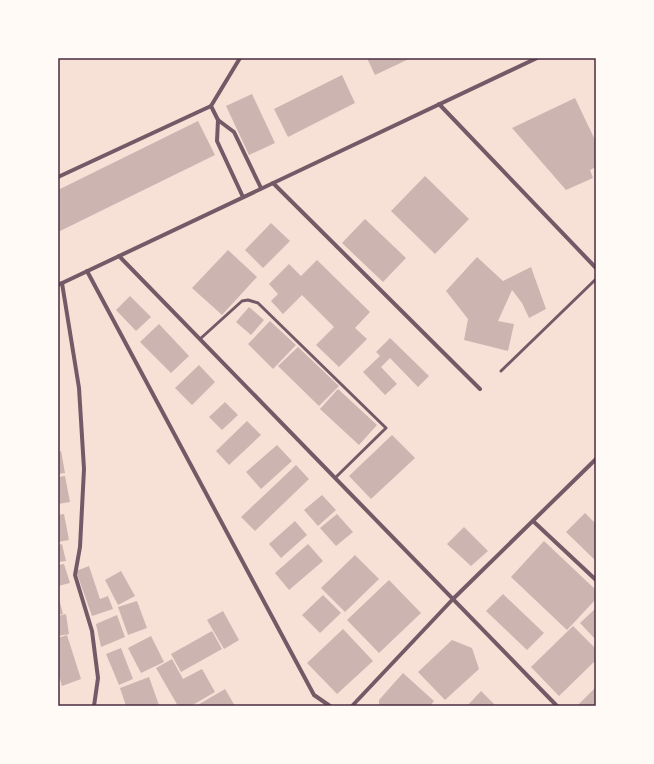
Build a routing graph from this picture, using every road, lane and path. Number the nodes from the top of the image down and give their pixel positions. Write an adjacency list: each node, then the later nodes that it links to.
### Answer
1 (240, 58): 5 (street)
2 (537, 58): 3 (street)
3 (530, 59): 4 (street)
4 (440, 104): 8 (street); 12 (street)
5 (211, 106): 6 (street); 7 (street)
6 (218, 120): 9 (street); 10 (street)
7 (58, 177)
8 (273, 183): 9 (street); 18 (street)
9 (261, 188): 10 (street)
10 (243, 197): 11 (street)
11 (119, 256): 13 (street); 16 (street)
12 (596, 268)
13 (87, 271): 15 (street); 25 (street)
14 (596, 279): 17 (lane)
15 (60, 284): 24 (street)
16 (200, 339): 20 (street); 20 (lane)
17 (501, 371)
18 (480, 389)
19 (596, 460): 21 (street)
20 (335, 478): 23 (street)
21 (533, 521): 22 (street); 23 (street)
22 (596, 580)
23 (453, 599): 26 (street); 27 (street)
24 (94, 706)
25 (330, 706)
26 (352, 706)
27 (558, 706)

